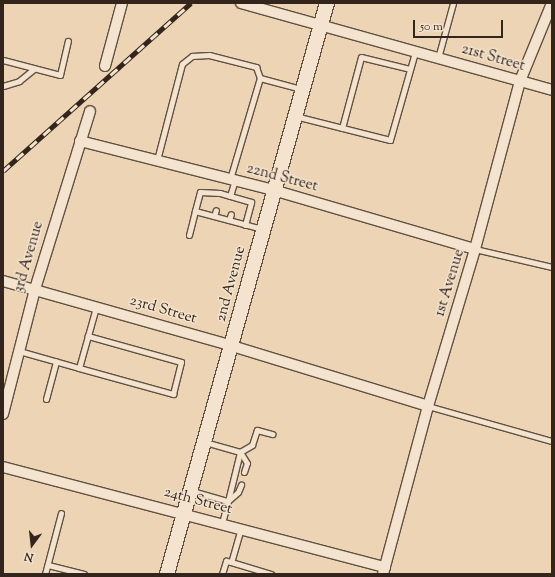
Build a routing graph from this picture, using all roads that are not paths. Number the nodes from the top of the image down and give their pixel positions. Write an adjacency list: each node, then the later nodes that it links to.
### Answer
1 (122, 3): 11 (street)
2 (240, 3): 6 (street, 21st Street)
3 (327, 3): 6 (main road, 2nd Avenue)
4 (453, 3): 9 (lane)
5 (551, 8): 15 (street, 1st Avenue)
6 (321, 25): 8 (street, 21st Street); 17 (main road, 2nd Avenue)
7 (68, 41): 12 (lane)
8 (415, 52): 9 (street, 21st Street); 13 (lane)
9 (438, 58): 15 (street, 21st Street)
10 (3, 60): 12 (lane)
11 (105, 66)
12 (34, 68): 16 (lane)
13 (410, 70): 21 (lane); 21 (lane)
14 (260, 78): 17 (lane); 23 (lane); 24 (lane)
15 (520, 82): 18 (street, 21st Street); 35 (street, 1st Avenue)
16 (3, 86)
17 (302, 89): 20 (main road, 2nd Avenue)
18 (552, 90)
19 (90, 111): 22 (street, 3rd Avenue)
20 (294, 116): 21 (lane); 25 (main road, 2nd Avenue)
21 (342, 128)
22 (80, 141): 23 (street, 22nd Street); 38 (street, 3rd Avenue)
23 (157, 160): 24 (street, 22nd Street)
24 (232, 180): 25 (street, 22nd Street); 26 (lane)
25 (273, 190): 33 (main road, 2nd Avenue); 35 (street, 22nd Street)
26 (233, 198): 28 (lane); 32 (lane)
27 (216, 210): 30 (lane)
28 (195, 211): 30 (lane); 34 (lane)
29 (231, 214): 31 (lane)
30 (214, 216): 31 (lane)
31 (229, 220): 32 (lane)
32 (245, 225): 33 (lane)
33 (263, 230): 41 (main road, 2nd Avenue)
34 (189, 236)
35 (475, 249): 36 (lane); 46 (street, 1st Avenue)
36 (552, 267)
37 (3, 282): 38 (street, 23rd Street)
38 (35, 289): 39 (street, 23rd Street); 42 (street, 3rd Avenue)
39 (96, 306): 40 (lane); 41 (street, 23rd Street)
40 (88, 336): 44 (lane); 44 (lane)
41 (232, 346): 46 (street, 23rd Street); 50 (main road, 2nd Avenue)
42 (19, 351): 43 (lane); 47 (street, 3rd Avenue)
43 (56, 361): 44 (lane); 45 (lane)
44 (79, 368)
45 (46, 399)
46 (428, 406): 49 (lane); 63 (street, 1st Avenue)
47 (3, 414)
48 (272, 434): 51 (lane)
49 (552, 441)
50 (204, 442): 51 (lane); 55 (main road, 2nd Avenue)
51 (240, 452): 53 (lane); 56 (lane)
52 (3, 467): 57 (street, 24th Street)
53 (244, 472)
54 (241, 484): 56 (lane)
55 (189, 490): 56 (lane); 57 (main road, 2nd Avenue)
56 (228, 501): 59 (lane)
57 (182, 512): 59 (street, 24th Street); 66 (main road, 2nd Avenue)
58 (61, 513): 62 (lane)
59 (222, 523): 60 (street, 24th Street)
60 (241, 528): 61 (lane); 63 (street, 24th Street)
61 (231, 562): 67 (lane); 68 (lane)
62 (48, 565): 64 (lane); 65 (lane)
63 (384, 571)
64 (45, 574)
65 (84, 574)
66 (167, 574)
67 (222, 574)
68 (271, 574)

